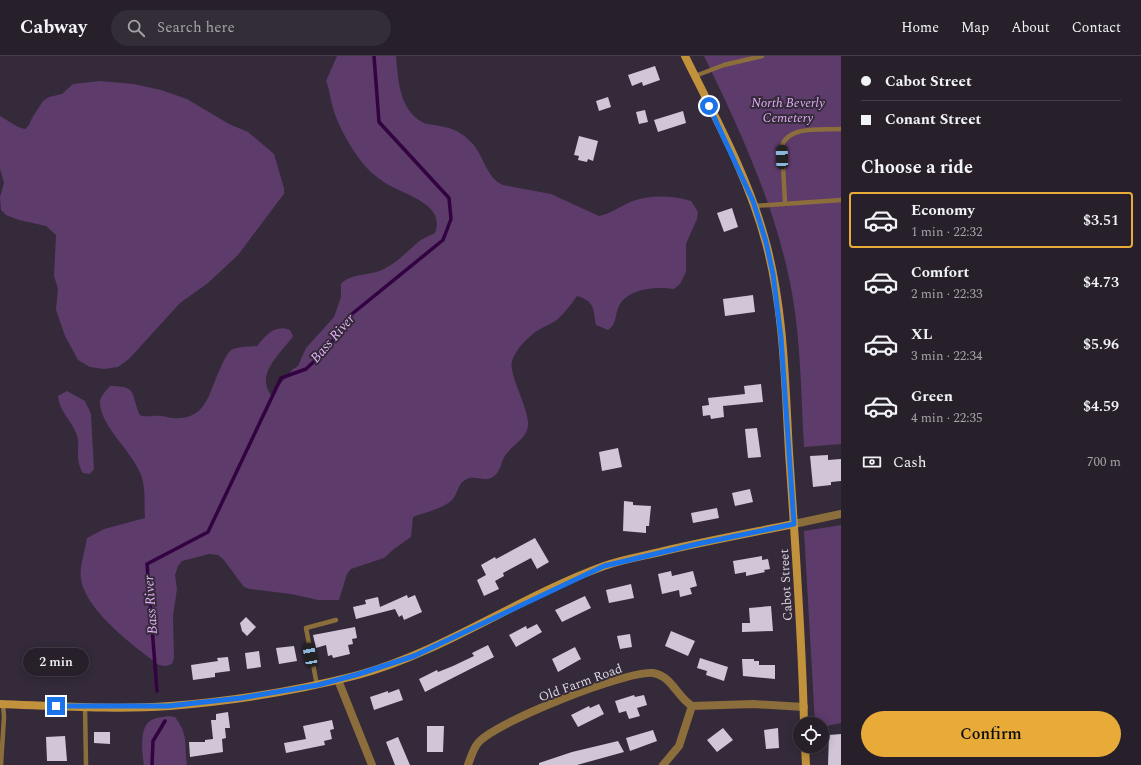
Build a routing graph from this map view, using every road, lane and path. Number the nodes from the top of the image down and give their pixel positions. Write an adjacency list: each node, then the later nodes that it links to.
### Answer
1 (685, 56): 3 (main road, Cabot Street)
2 (762, 56): 3 (lane)
3 (695, 76): 7 (main road, Cabot Street)
4 (841, 129): 6 (lane)
5 (841, 200): 6 (lane)
6 (785, 203): 7 (lane)
7 (754, 206): 9 (main road, Cabot Street)
8 (841, 514): 9 (street)
9 (794, 524): 11 (main road); 16 (main road, Cabot Street)
10 (336, 620): 12 (lane)
11 (338, 680): 12 (main road); 21 (street)
12 (318, 685): 14 (main road)
13 (1, 704): 14 (main road); 19 (lane)
14 (85, 706): 20 (lane)
15 (692, 706): 16 (street); 22 (street, Old Farm Road); 23 (street)
16 (804, 707): 17 (main road, Cabot Street)
17 (804, 717)
18 (805, 753): 24 (main road)
19 (1, 765)
20 (86, 765)
21 (372, 765)
22 (468, 765)
23 (663, 765)
24 (806, 765)

